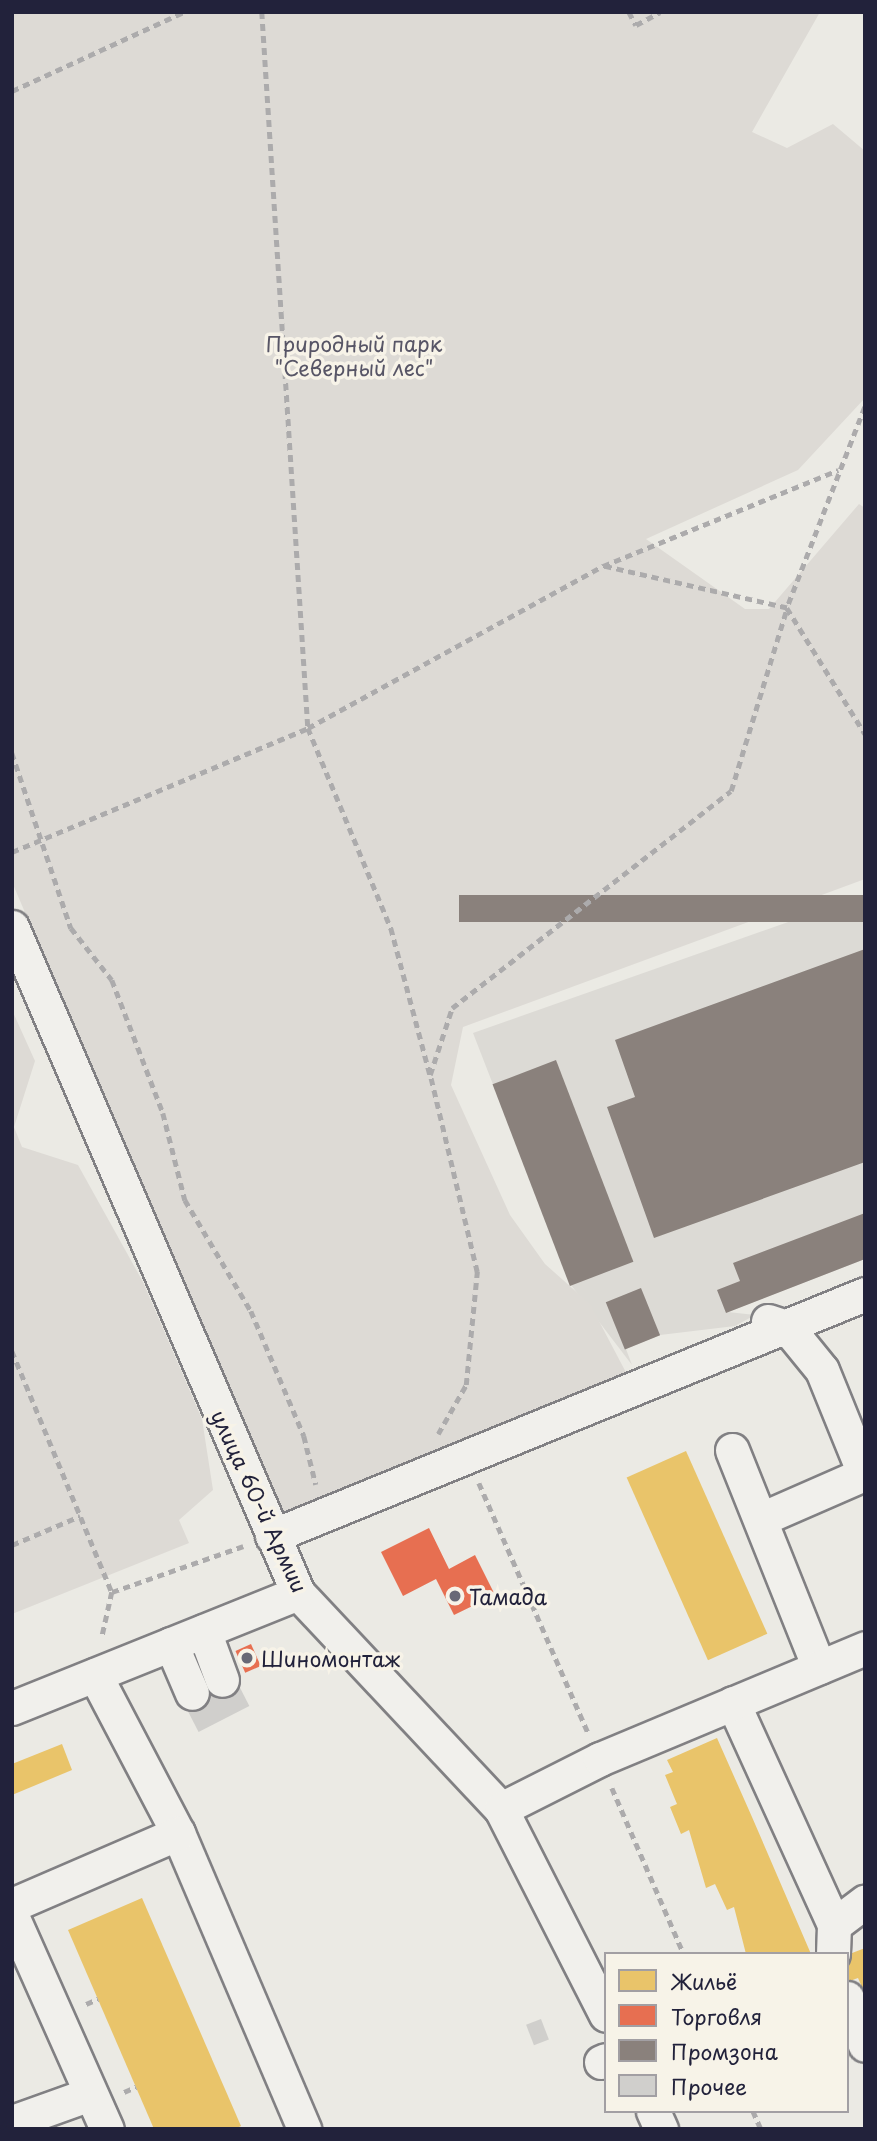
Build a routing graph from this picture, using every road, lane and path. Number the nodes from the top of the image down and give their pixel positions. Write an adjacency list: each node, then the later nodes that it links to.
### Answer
1 (184, 12): 5 (path)
2 (262, 12): 10 (path)
3 (629, 12): 4 (path)
4 (660, 12)
5 (12, 91)
6 (865, 407): 7 (path)
7 (838, 470): 8 (path); 9 (path)
8 (603, 566): 9 (path); 10 (path)
9 (787, 608): 11 (path); 16 (path)
10 (308, 728): 13 (path); 16 (path)
11 (865, 734)
12 (12, 753): 13 (path)
13 (41, 841): 14 (path); 25 (path)
14 (12, 852)
15 (12, 927): 27 (street, улица 60-й Армии)
16 (430, 1075): 20 (path)
17 (865, 1294): 18 (street)
18 (772, 1322): 22 (street); 23 (street)
19 (12, 1351): 24 (path)
20 (434, 1440)
21 (732, 1450): 26 (street)
22 (468, 1457): 25 (street); 40 (path)
23 (864, 1475): 26 (street)
24 (80, 1516): 28 (path); 29 (path)
25 (323, 1516): 27 (street)
26 (761, 1518): 34 (street)
27 (272, 1536): 29 (path); 30 (street, улица 60-й Армии)
28 (12, 1545)
29 (112, 1592): 35 (path)
30 (298, 1593): 31 (street); 41 (street, улица 60-й Армии)
31 (204, 1631): 32 (street); 36 (street)
32 (172, 1644): 35 (street); 37 (street)
33 (865, 1648): 34 (street)
34 (819, 1667): 38 (street)
35 (95, 1675): 39 (street); 42 (street)
36 (222, 1680)
37 (192, 1693)
38 (733, 1703): 40 (street); 46 (street)
39 (12, 1708)
40 (600, 1759): 41 (street); 47 (path)
41 (501, 1809): 49 (street, улица 60-й Армии)
42 (178, 1833): 44 (street); 56 (street)
43 (865, 1902): 46 (street)
44 (12, 1905)
45 (12, 1916): 51 (street)
46 (833, 1939)
47 (683, 1952)
48 (849, 2003): 50 (street)
49 (604, 2011)
50 (865, 2045)
51 (90, 2094): 54 (street); 55 (street)
52 (654, 2113): 57 (street)
53 (754, 2113): 58 (path)
54 (12, 2122)
55 (107, 2129)
56 (304, 2129)
57 (662, 2129)
58 (761, 2129)

